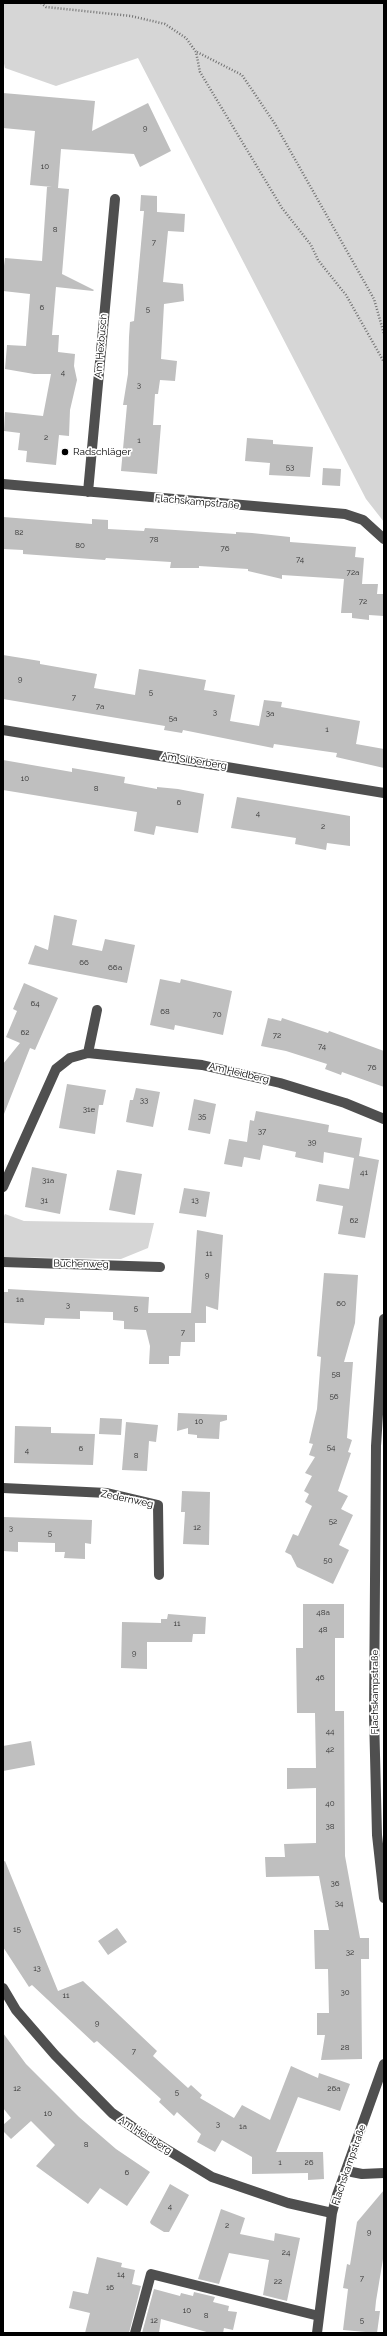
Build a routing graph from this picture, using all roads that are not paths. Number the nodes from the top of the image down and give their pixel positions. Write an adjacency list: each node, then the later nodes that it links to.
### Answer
1 (115, 199): 3 (street, Am Hexbusch)
2 (3, 484): 3 (street, Flachskampstraße)
3 (88, 492): 4 (street, Flachskampstraße)
4 (384, 539)
5 (3, 730): 6 (street, Am Silberberg)
6 (384, 792)
7 (97, 1010): 8 (street)
8 (88, 1053): 9 (street, Am Heidberg); 10 (street, Am Heidberg)
9 (384, 1119)
10 (3, 1187)
11 (3, 1262): 12 (street, Buchenweg)
12 (160, 1266)
13 (384, 1319): 16 (street, Flachskampstraße)
14 (3, 1488): 15 (street, Zedernweg)
15 (159, 1575)
16 (379, 1713): 17 (street, Flachskampstraße)
17 (384, 1898)
18 (3, 1988): 22 (street, Am Heidberg)
19 (384, 2064): 20 (street, Flachskampstraße)
20 (347, 2171): 21 (street); 22 (street, Flachskampstraße)
21 (384, 2173)
22 (332, 2213): 23 (street, Flachskampstraße)
23 (319, 2316): 24 (street); 25 (street, Flachskampstraße)
24 (135, 2333)
25 (317, 2333)

